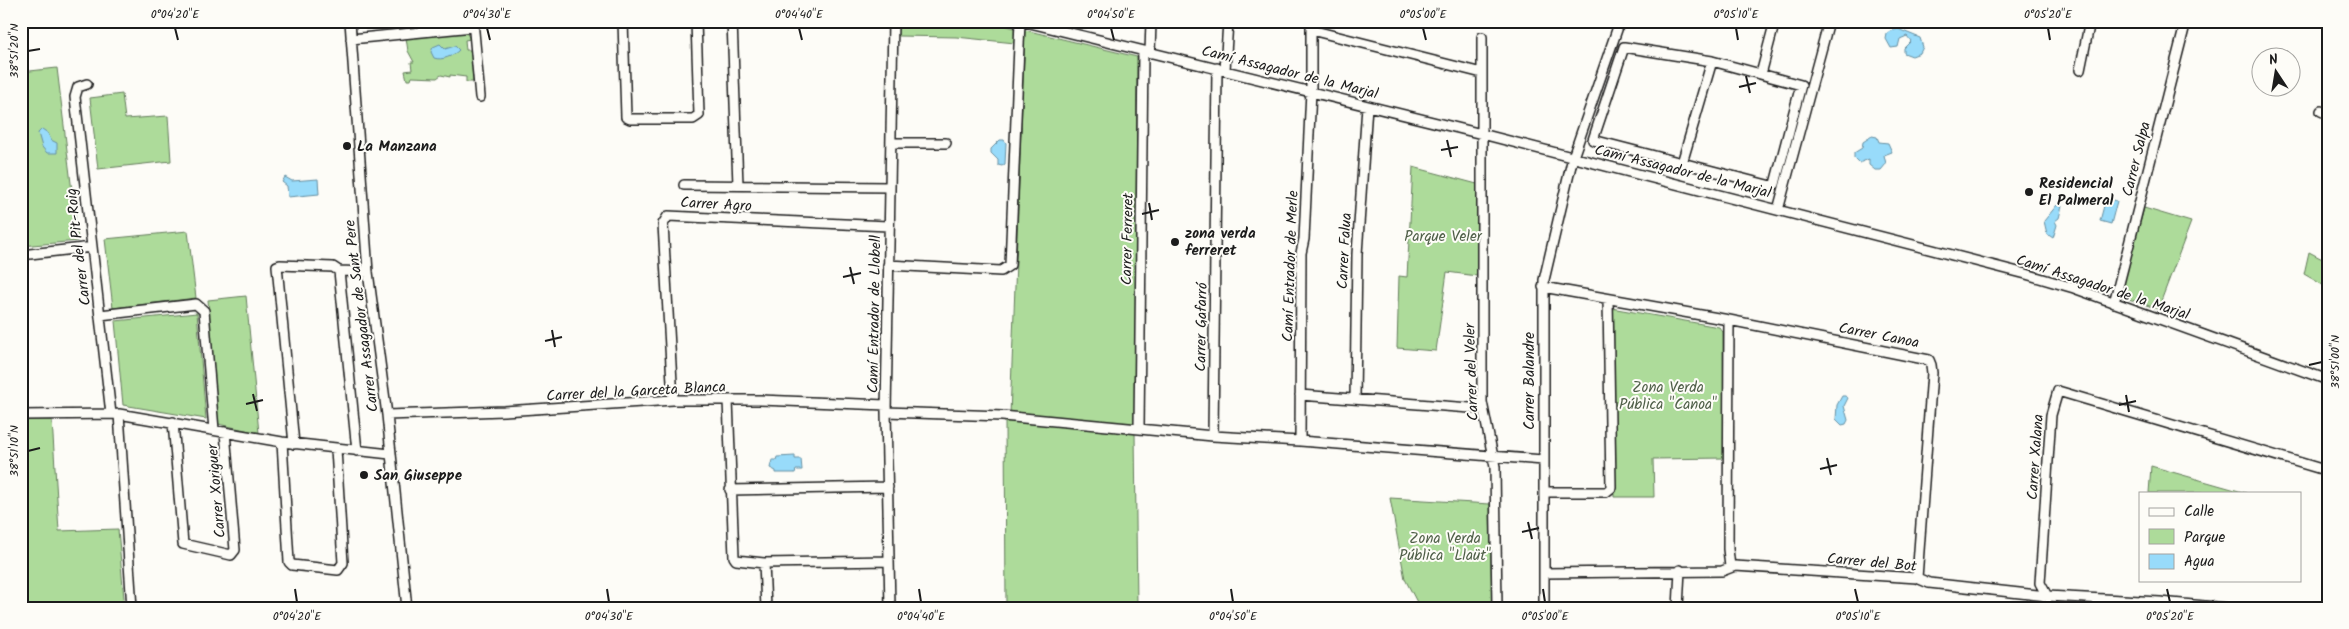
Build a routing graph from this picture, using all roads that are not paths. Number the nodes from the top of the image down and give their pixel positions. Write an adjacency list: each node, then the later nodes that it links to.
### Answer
1 (350, 21): 17 (street, Carrer Assagador de Sant Pere)
2 (623, 21): 3 (street)
3 (696, 21)
4 (732, 21): 34 (street)
5 (892, 21): 29 (street, Camí Entrador de Llobell)
6 (1021, 21): 18 (street, Camí Assagador de la Marjal); 40 (street)
7 (1151, 21): 18 (street, Carrer Ferreret)
8 (1228, 21): 20 (street, Carrer Gafarró)
9 (1620, 21): 31 (street, Carrer Balandre)
10 (1775, 21): 23 (street)
11 (1829, 21): 36 (street)
12 (2090, 21): 21 (street)
13 (2186, 21): 45 (street, Carrer Salpa)
14 (473, 24): 17 (street); 26 (street)
15 (1311, 26): 22 (street); 25 (street, Camí Entrador de Merle)
16 (1482, 37): 22 (street, Carrer del Veler)
17 (351, 39): 42 (street, Carrer Assagador de Sant Pere)
18 (1146, 52): 20 (street, Camí Assagador de la Marjal); 59 (street, Carrer Ferreret)
19 (1712, 61): 23 (street); 32 (street); 32 (street)
20 (1221, 69): 25 (street, Camí Assagador de la Marjal); 62 (street, Carrer Gafarró)
21 (2080, 70)
22 (1482, 73): 28 (street, Carrer del Veler)
23 (1761, 74): 32 (street)
24 (87, 84): 38 (street, Carrer del Pit-Roig)
25 (1311, 91): 27 (street, Camí Assagador de la Marjal); 49 (street, Camí Entrador de Merle)
26 (480, 97)
27 (1367, 106): 28 (street, Camí Assagador de la Marjal); 50 (street, Carrer Falua)
28 (1482, 134): 31 (street, Camí Assagador de la Marjal); 54 (street, Carrer del Veler)
29 (891, 143): 30 (street); 35 (street, Camí Entrador de Llobell)
30 (946, 143)
31 (1573, 157): 36 (street, Camí Assagador de la Marjal); 43 (street, Carrer Balandre)
32 (1682, 163)
33 (684, 184): 34 (street)
34 (738, 185): 35 (street)
35 (889, 187): 37 (street, Camí Entrador de Llobell)
36 (1778, 210): 45 (street, Camí Assagador de la Marjal)
37 (888, 226): 40 (street, Camí Entrador de Llobell); 51 (street, Carrer Agro)
38 (92, 247): 39 (street); 46 (street, Carrer del Pit-Roig)
39 (21, 255)
40 (888, 265): 53 (street, Camí Entrador de Llobell)
41 (338, 271): 42 (street); 65 (street); 67 (street)
42 (368, 272): 57 (street, Carrer Assagador de Sant Pere)
43 (1543, 287): 44 (street, Carrer Canoa); 70 (street, Carrer Balandre)
44 (1608, 298): 47 (street, Carrer Canoa); 74 (street)
45 (2114, 303): 48 (street, Camí Assagador de la Marjal)
46 (100, 315): 55 (street, Carrer del Pit-Roig); 60 (street)
47 (1729, 320): 77 (street); 80 (street, Carrer Canoa)
48 (2328, 380)
49 (1300, 395): 50 (street); 63 (street, Camí Entrador de Merle)
50 (1355, 399): 54 (street)
51 (673, 400): 52 (street, Carrer del la Garceta Blanca); 57 (street, Carrer del la Garceta Blanca)
52 (728, 400): 53 (street, Carrer del la Garceta Blanca); 73 (street)
53 (886, 408): 59 (street, Carrer del la Garceta Blanca); 72 (street, Camí Entrador de Llobell)
54 (1483, 409): 69 (street, Carrer del Veler)
55 (115, 414): 56 (street, Carrer Xoriguer); 58 (street, Carrer Xoriguer); 83 (street, Carrer del Pit-Roig)
56 (21, 415)
57 (387, 415): 68 (street, Carrer Assagador de Sant Pere)
58 (173, 422): 60 (street, Carrer Xoriguer); 61 (street, Carrer Xoriguer)
59 (1139, 428): 62 (street, Carrer del la Garceta Blanca)
60 (214, 430): 61 (street, Carrer Xoriguer)
61 (225, 432): 64 (street, Carrer Xoriguer)
62 (1213, 436): 63 (street, Carrer del la Garceta Blanca)
63 (1300, 441): 69 (street, Carrer del la Garceta Blanca)
64 (282, 442): 65 (street, Carrer Xoriguer); 66 (street)
65 (294, 444): 66 (street, Carrer Xoriguer)
66 (336, 449): 67 (street, Carrer Xoriguer)
67 (357, 452): 68 (street, Carrer Xoriguer)
68 (390, 454): 84 (street, Carrer Assagador de Sant Pere)
69 (1493, 458): 70 (street, Carrer del la Garceta Blanca); 87 (street, Carrer del Veler)
70 (1543, 460): 74 (street, Carrer Balandre)
71 (2328, 471): 81 (street, Carrer Xalana)
72 (888, 487): 73 (street); 75 (street, Camí Entrador de Llobell)
73 (730, 490): 76 (street)
74 (1544, 492): 79 (street, Carrer Balandre)
75 (889, 561): 76 (street); 86 (street, Camí Entrador de Llobell)
76 (764, 563): 85 (street)
77 (1730, 567): 78 (street, Carrer del Bot); 80 (street, Carrer del Bot)
78 (1680, 570): 79 (street, Carrer del Bot); 89 (street)
79 (1544, 573): 88 (street, Carrer Balandre)
80 (1917, 578): 81 (street, Carrer del Bot)
81 (2047, 596): 82 (street, Carrer del Bot); 90 (street)
82 (2221, 607)
83 (132, 608)
84 (407, 608)
85 (766, 608)
86 (890, 608)
87 (1497, 608)
88 (1544, 608)
89 (1678, 608)
90 (2046, 608)

